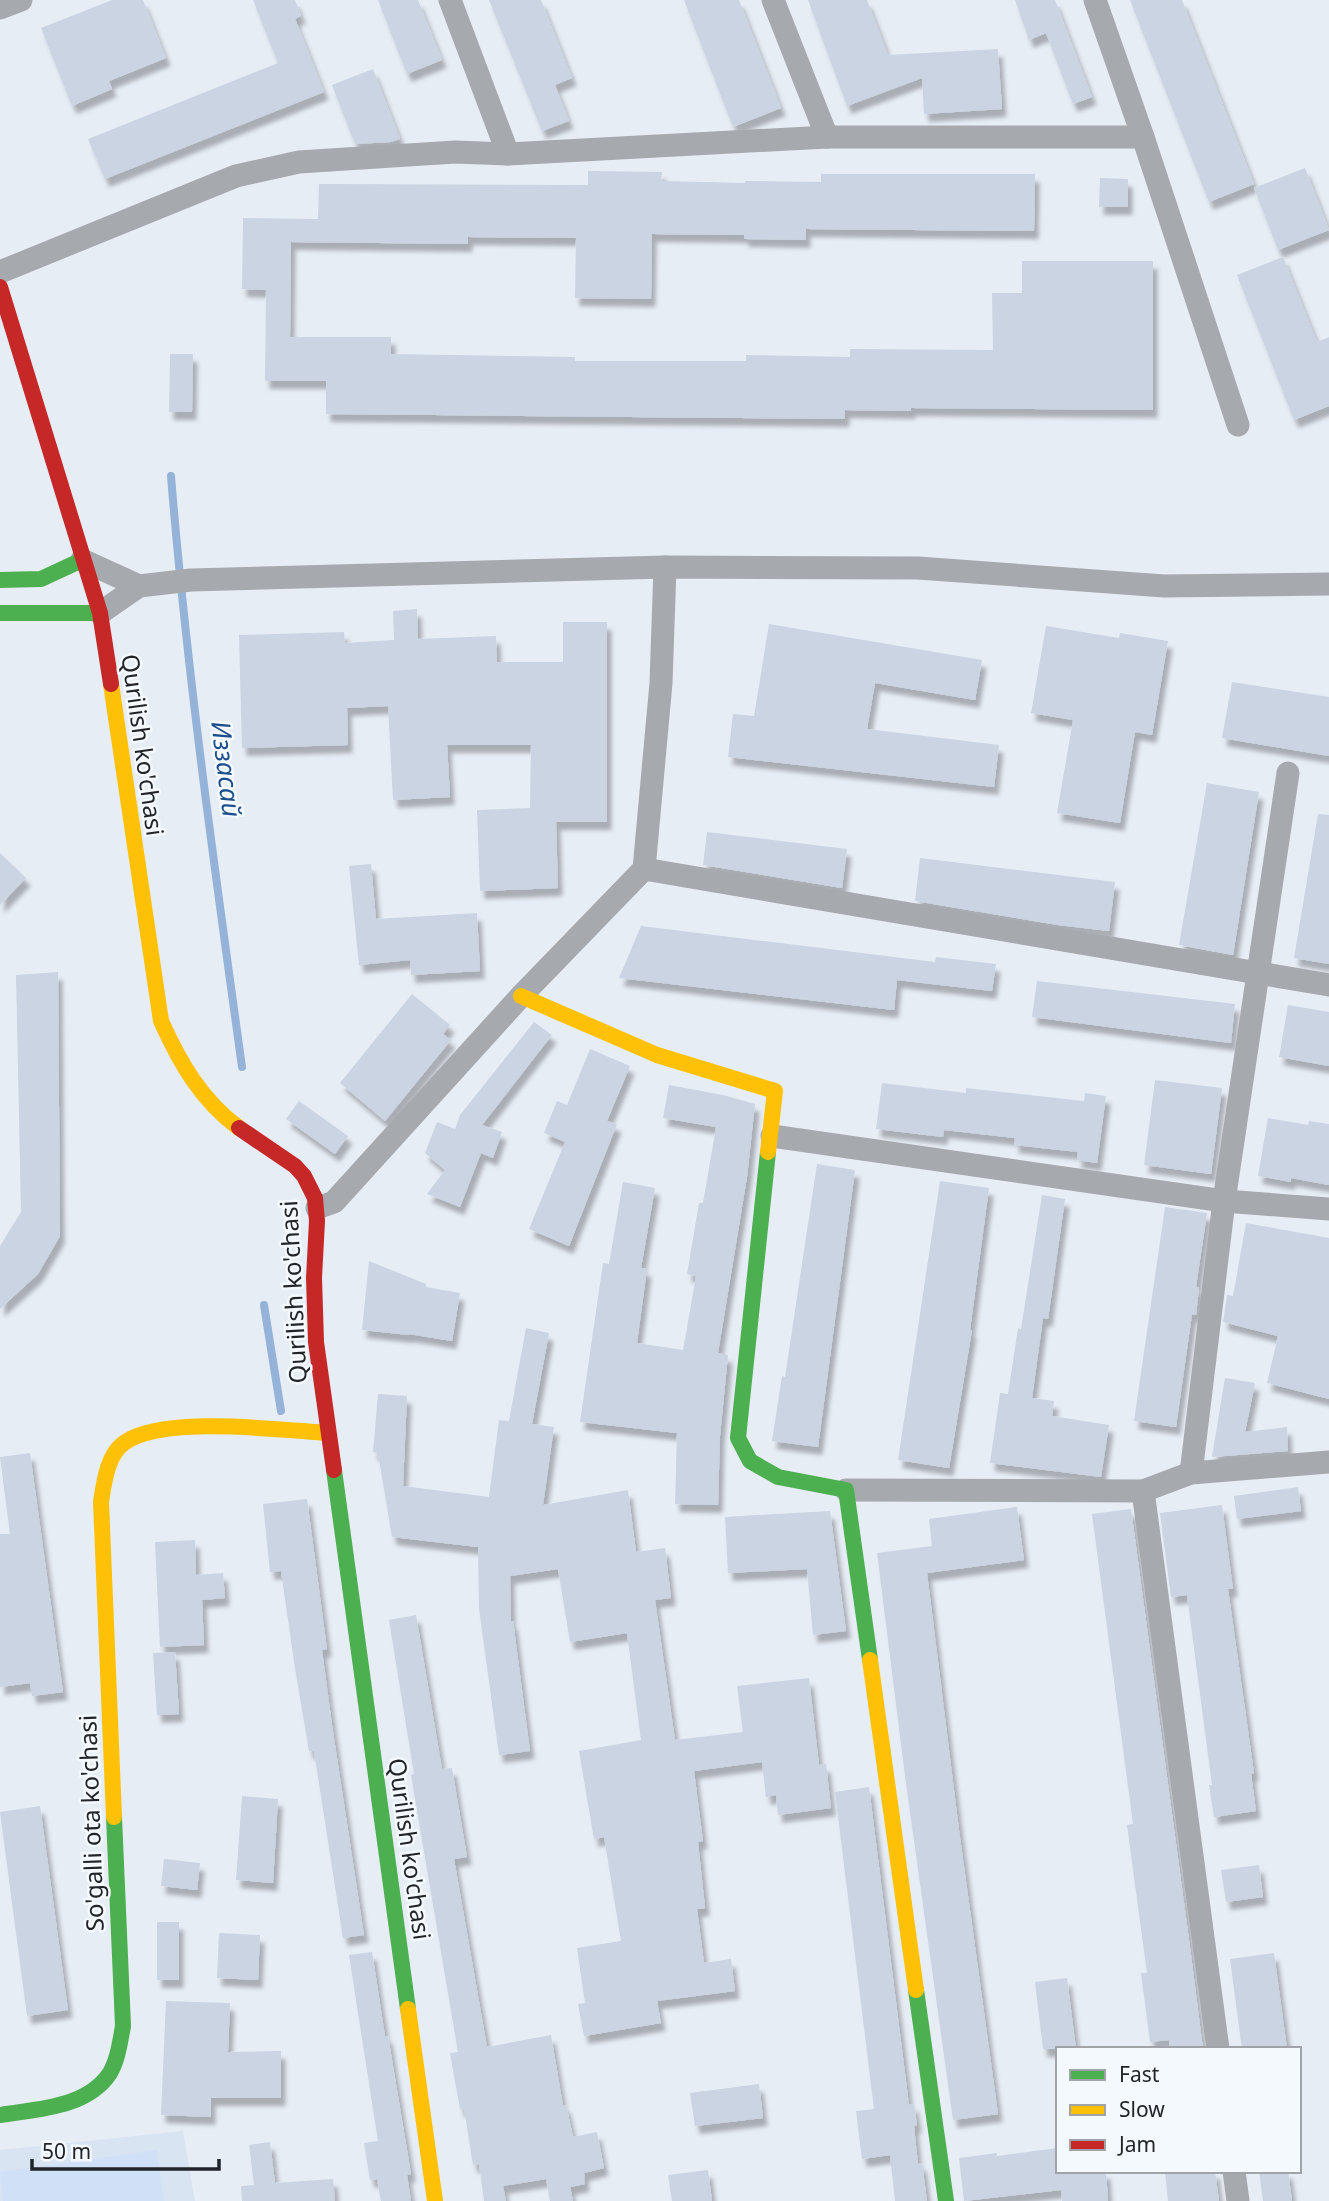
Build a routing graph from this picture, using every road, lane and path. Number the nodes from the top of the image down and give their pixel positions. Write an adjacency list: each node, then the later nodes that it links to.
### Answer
1 (21, 0): 5 (street)
2 (450, 0): 8 (street)
3 (773, 0): 7 (street)
4 (1095, 0): 6 (street)
5 (0, 8)
6 (1143, 137): 7 (street); 11 (street)
7 (827, 138): 8 (street)
8 (508, 154): 9 (street)
9 (0, 272)
10 (0, 287): 12 (street, Qurilish ko'chasi)
11 (1238, 425)
12 (82, 560): 14 (street); 15 (street); 18 (street, Qurilish ko'chasi)
13 (665, 567): 15 (street); 16 (street); 20 (street)
14 (0, 580)
15 (150, 584): 18 (street)
16 (1329, 584)
17 (0, 613): 18 (street)
18 (100, 613): 26 (street, Qurilish ko'chasi)
19 (1288, 773): 21 (street)
20 (644, 869): 21 (street); 23 (street)
21 (1259, 973): 22 (street); 25 (street)
22 (1329, 985)
23 (521, 996): 24 (street); 26 (street)
24 (772, 1136): 25 (street); 31 (street)
25 (1224, 1201): 27 (street); 30 (street)
26 (317, 1208): 28 (street, Qurilish ko'chasi)
27 (1329, 1209)
28 (328, 1433): 34 (street, So'galli ota ko'chasi); 36 (street, Qurilish ko'chasi)
29 (1329, 1462): 30 (street)
30 (1191, 1473): 32 (street)
31 (846, 1490): 32 (street); 37 (street)
32 (1143, 1492): 33 (street)
33 (1218, 2047)
34 (0, 2115)
35 (1234, 2173): 38 (street)
36 (435, 2201)
37 (946, 2201)
38 (1238, 2201)

